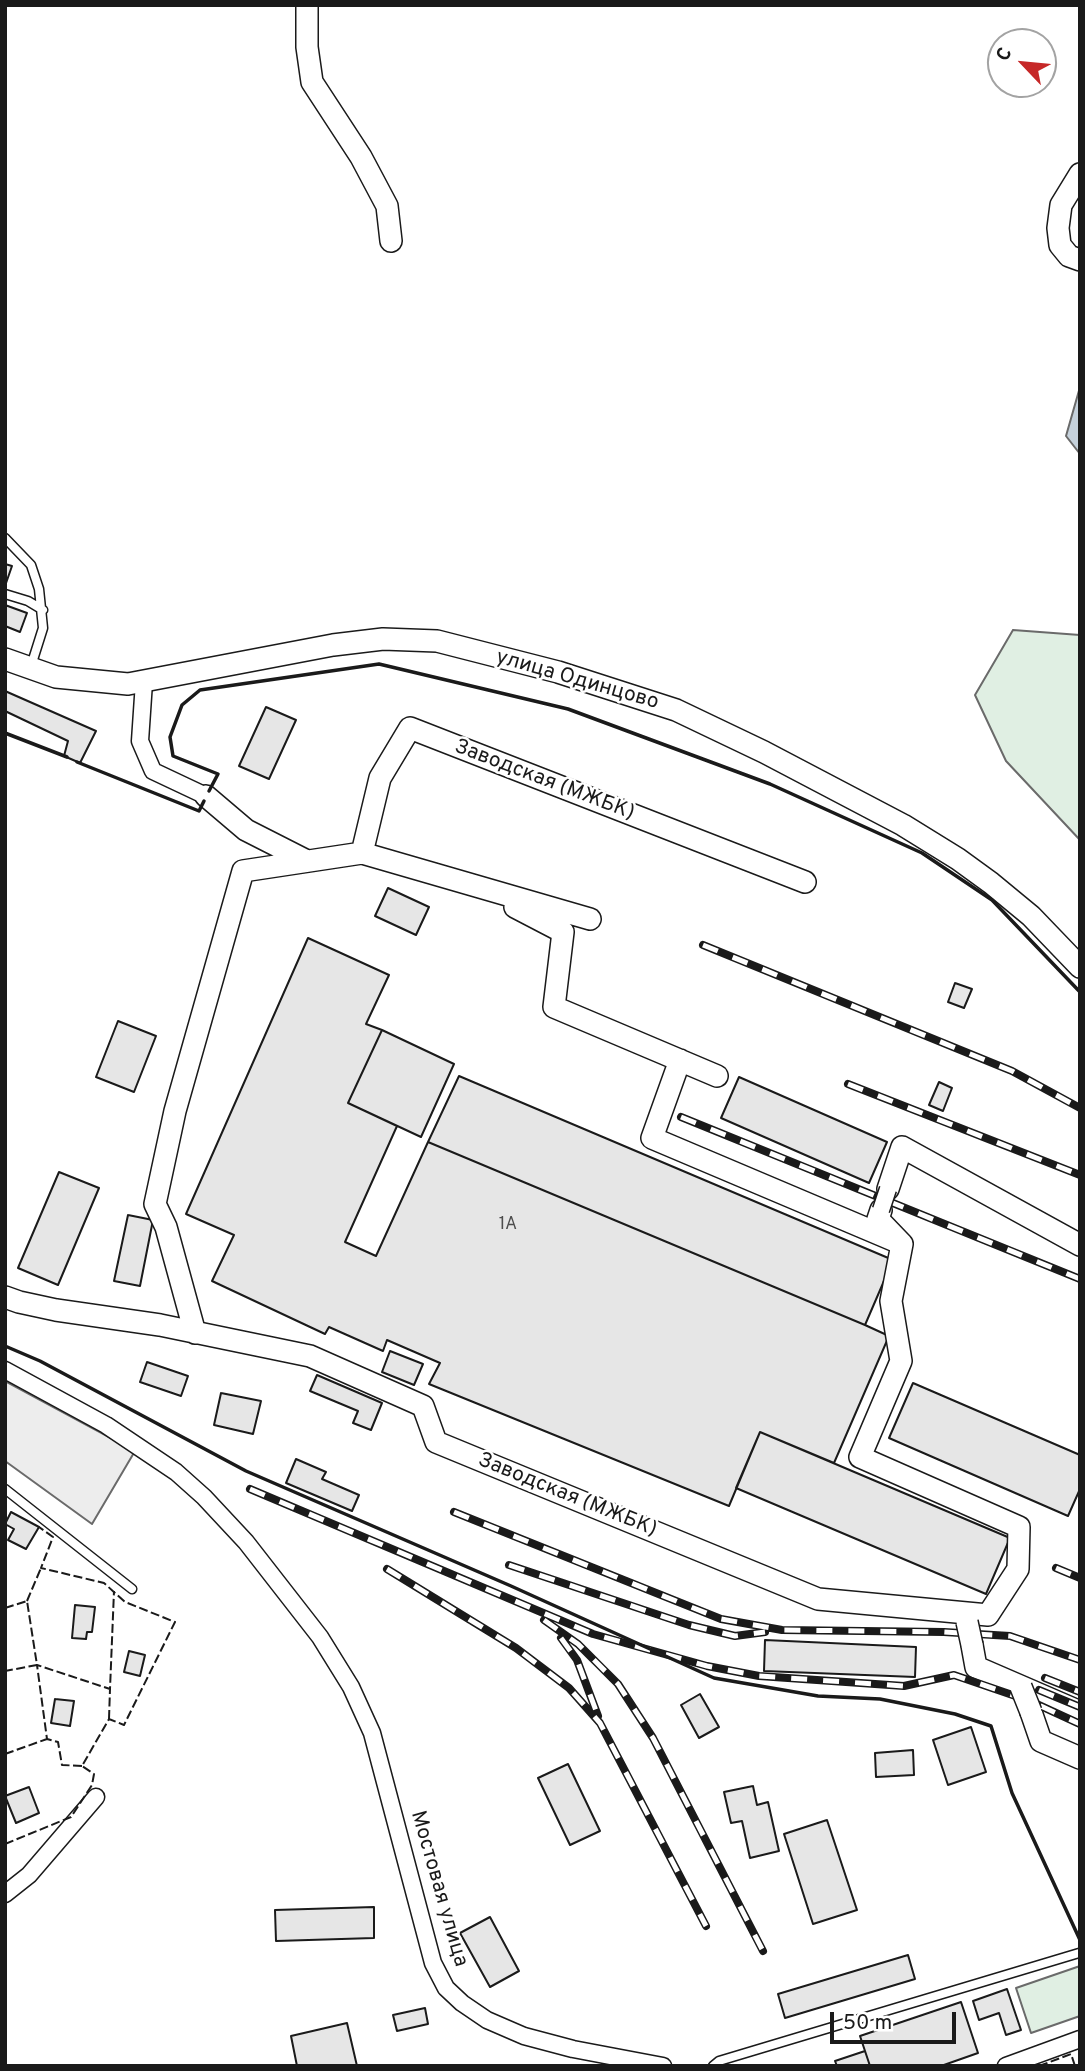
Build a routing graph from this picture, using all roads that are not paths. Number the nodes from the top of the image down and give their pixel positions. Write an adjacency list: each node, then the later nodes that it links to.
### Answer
1 (307, 5): 3 (street)
2 (1080, 174): 4 (street)
3 (391, 242)
4 (1080, 260)
5 (5, 538): 7 (lane)
6 (5, 594): 7 (lane)
7 (43, 610): 9 (lane)
8 (5, 659): 9 (street, улица Одинцово)
9 (30, 669): 10 (street, улица Одинцово)
10 (144, 682): 11 (street); 17 (street, улица Одинцово)
11 (206, 796): 13 (street)
12 (362, 853): 13 (street); 14 (street, Заводская (МЖБК)); 15 (street)
13 (307, 861): 27 (street)
14 (805, 882)
15 (476, 886): 16 (street); 20 (street)
16 (590, 919)
17 (1053, 938): 18 (street); 19 (street, улица Одинцово)
18 (1080, 951)
19 (1080, 967)
20 (680, 1060): 21 (street); 24 (street)
21 (718, 1076)
22 (888, 1189): 23 (street, bridge); 25 (street)
23 (881, 1210): 24 (street)
24 (902, 1244): 31 (street, Заводская (МЖБК))
25 (1080, 1245)
26 (5, 1297): 27 (street, Заводская (МЖБК))
27 (195, 1333): 31 (street, Заводская (МЖБК))
28 (5, 1370): 39 (street, Мостовая улица)
29 (5, 1489): 30 (lane)
30 (132, 1589)
31 (967, 1618): 32 (street, bridge)
32 (1021, 1687): 33 (street); 34 (street, bridge)
33 (1080, 1712)
34 (1080, 1758)
35 (96, 1797): 36 (street)
36 (5, 1894)
37 (1079, 1953): 40 (lane)
38 (1079, 2040): 41 (street)
39 (663, 2066)
40 (713, 2066)
41 (1006, 2066)

